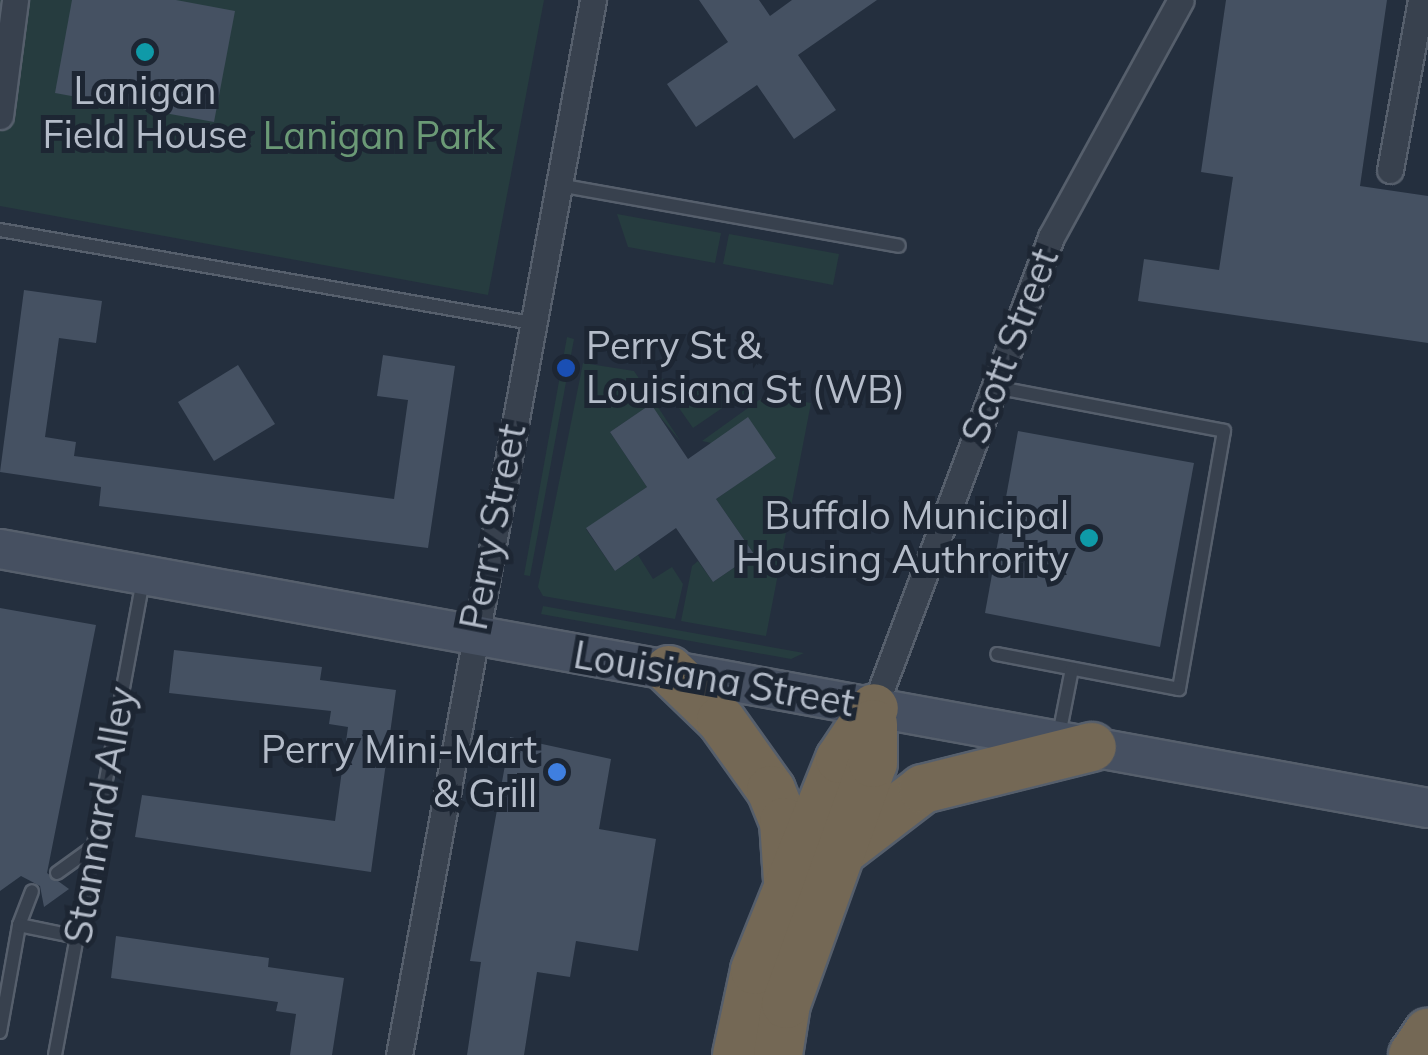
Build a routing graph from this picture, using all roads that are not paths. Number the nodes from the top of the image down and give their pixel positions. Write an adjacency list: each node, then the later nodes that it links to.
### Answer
1 (14, 0): 5 (street)
2 (592, 0): 7 (street, Perry Street)
3 (1181, 0): 11 (street, Scott Street)
4 (1421, 0): 6 (street)
5 (0, 116)
6 (1390, 170)
7 (558, 185): 9 (lane); 10 (street, Perry Street)
8 (0, 230): 10 (lane)
9 (899, 246)
10 (532, 323): 14 (street, Perry Street)
11 (994, 387): 16 (lane); 18 (street, Scott Street)
12 (0, 548): 13 (street, Louisiana Street)
13 (144, 575): 14 (street, Louisiana Street); 21 (lane, Stannard Alley)
14 (472, 636): 17 (street, Louisiana Street); 31 (street, Perry Street)
15 (997, 654): 16 (lane)
16 (1072, 669): 19 (lane)
17 (669, 670): 18 (street, Louisiana Street); 24 (highway)
18 (874, 708): 19 (street, Louisiana Street); 22 (highway); 24 (highway)
19 (1075, 744): 20 (street, Louisiana Street); 22 (highway)
20 (1428, 808)
21 (94, 847): 23 (lane); 27 (lane, Stannard Alley)
22 (844, 850): 33 (highway)
23 (57, 873)
24 (788, 890): 32 (highway)
25 (32, 891): 26 (lane)
26 (18, 925): 27 (lane); 28 (lane)
27 (77, 937): 30 (lane, Stannard Alley)
28 (0, 1032)
29 (1428, 1033): 34 (highway)
30 (56, 1055)
31 (399, 1055)
32 (737, 1055)
33 (778, 1055)
34 (1412, 1055)

